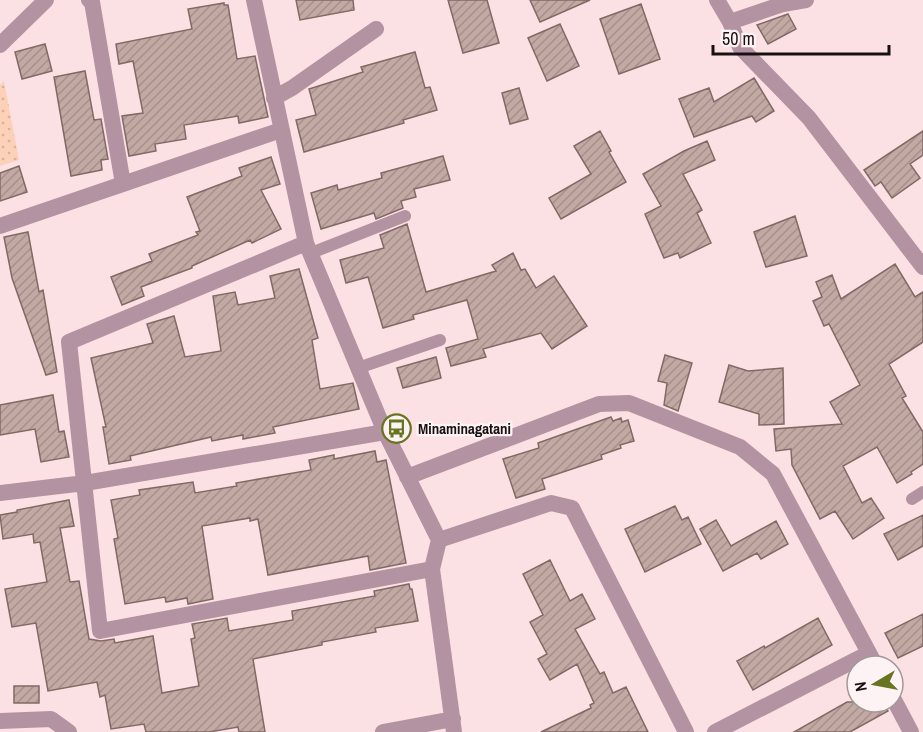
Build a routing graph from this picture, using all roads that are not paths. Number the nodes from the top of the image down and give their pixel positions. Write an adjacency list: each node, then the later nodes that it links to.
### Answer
1 (46, 0): 8 (street)
2 (89, 0): 11 (street)
3 (254, 0): 9 (street)
4 (717, 0): 6 (street)
5 (806, 0): 6 (street)
6 (730, 22): 15 (street)
7 (376, 29): 9 (street)
8 (0, 45)
9 (274, 98): 10 (street)
10 (280, 129): 11 (street); 14 (street)
11 (123, 184): 13 (street)
12 (405, 216): 14 (lane)
13 (0, 226)
14 (309, 248): 17 (street); 20 (street)
15 (923, 267)
16 (440, 340): 17 (lane)
17 (358, 368): 18 (street)
18 (385, 432): 19 (street); 20 (street)
19 (407, 477): 24 (street); 26 (street)
20 (85, 483): 22 (street); 25 (street)
21 (923, 492): 23 (lane)
22 (0, 494)
23 (912, 499)
24 (439, 540): 25 (street); 33 (street)
25 (432, 569): 30 (street)
26 (869, 654)
27 (845, 672): 34 (street)
28 (901, 714): 35 (street)
29 (0, 721): 31 (street)
30 (454, 726): 32 (street)
31 (69, 732)
32 (383, 732)
33 (686, 732)
34 (715, 732)
35 (911, 732)

